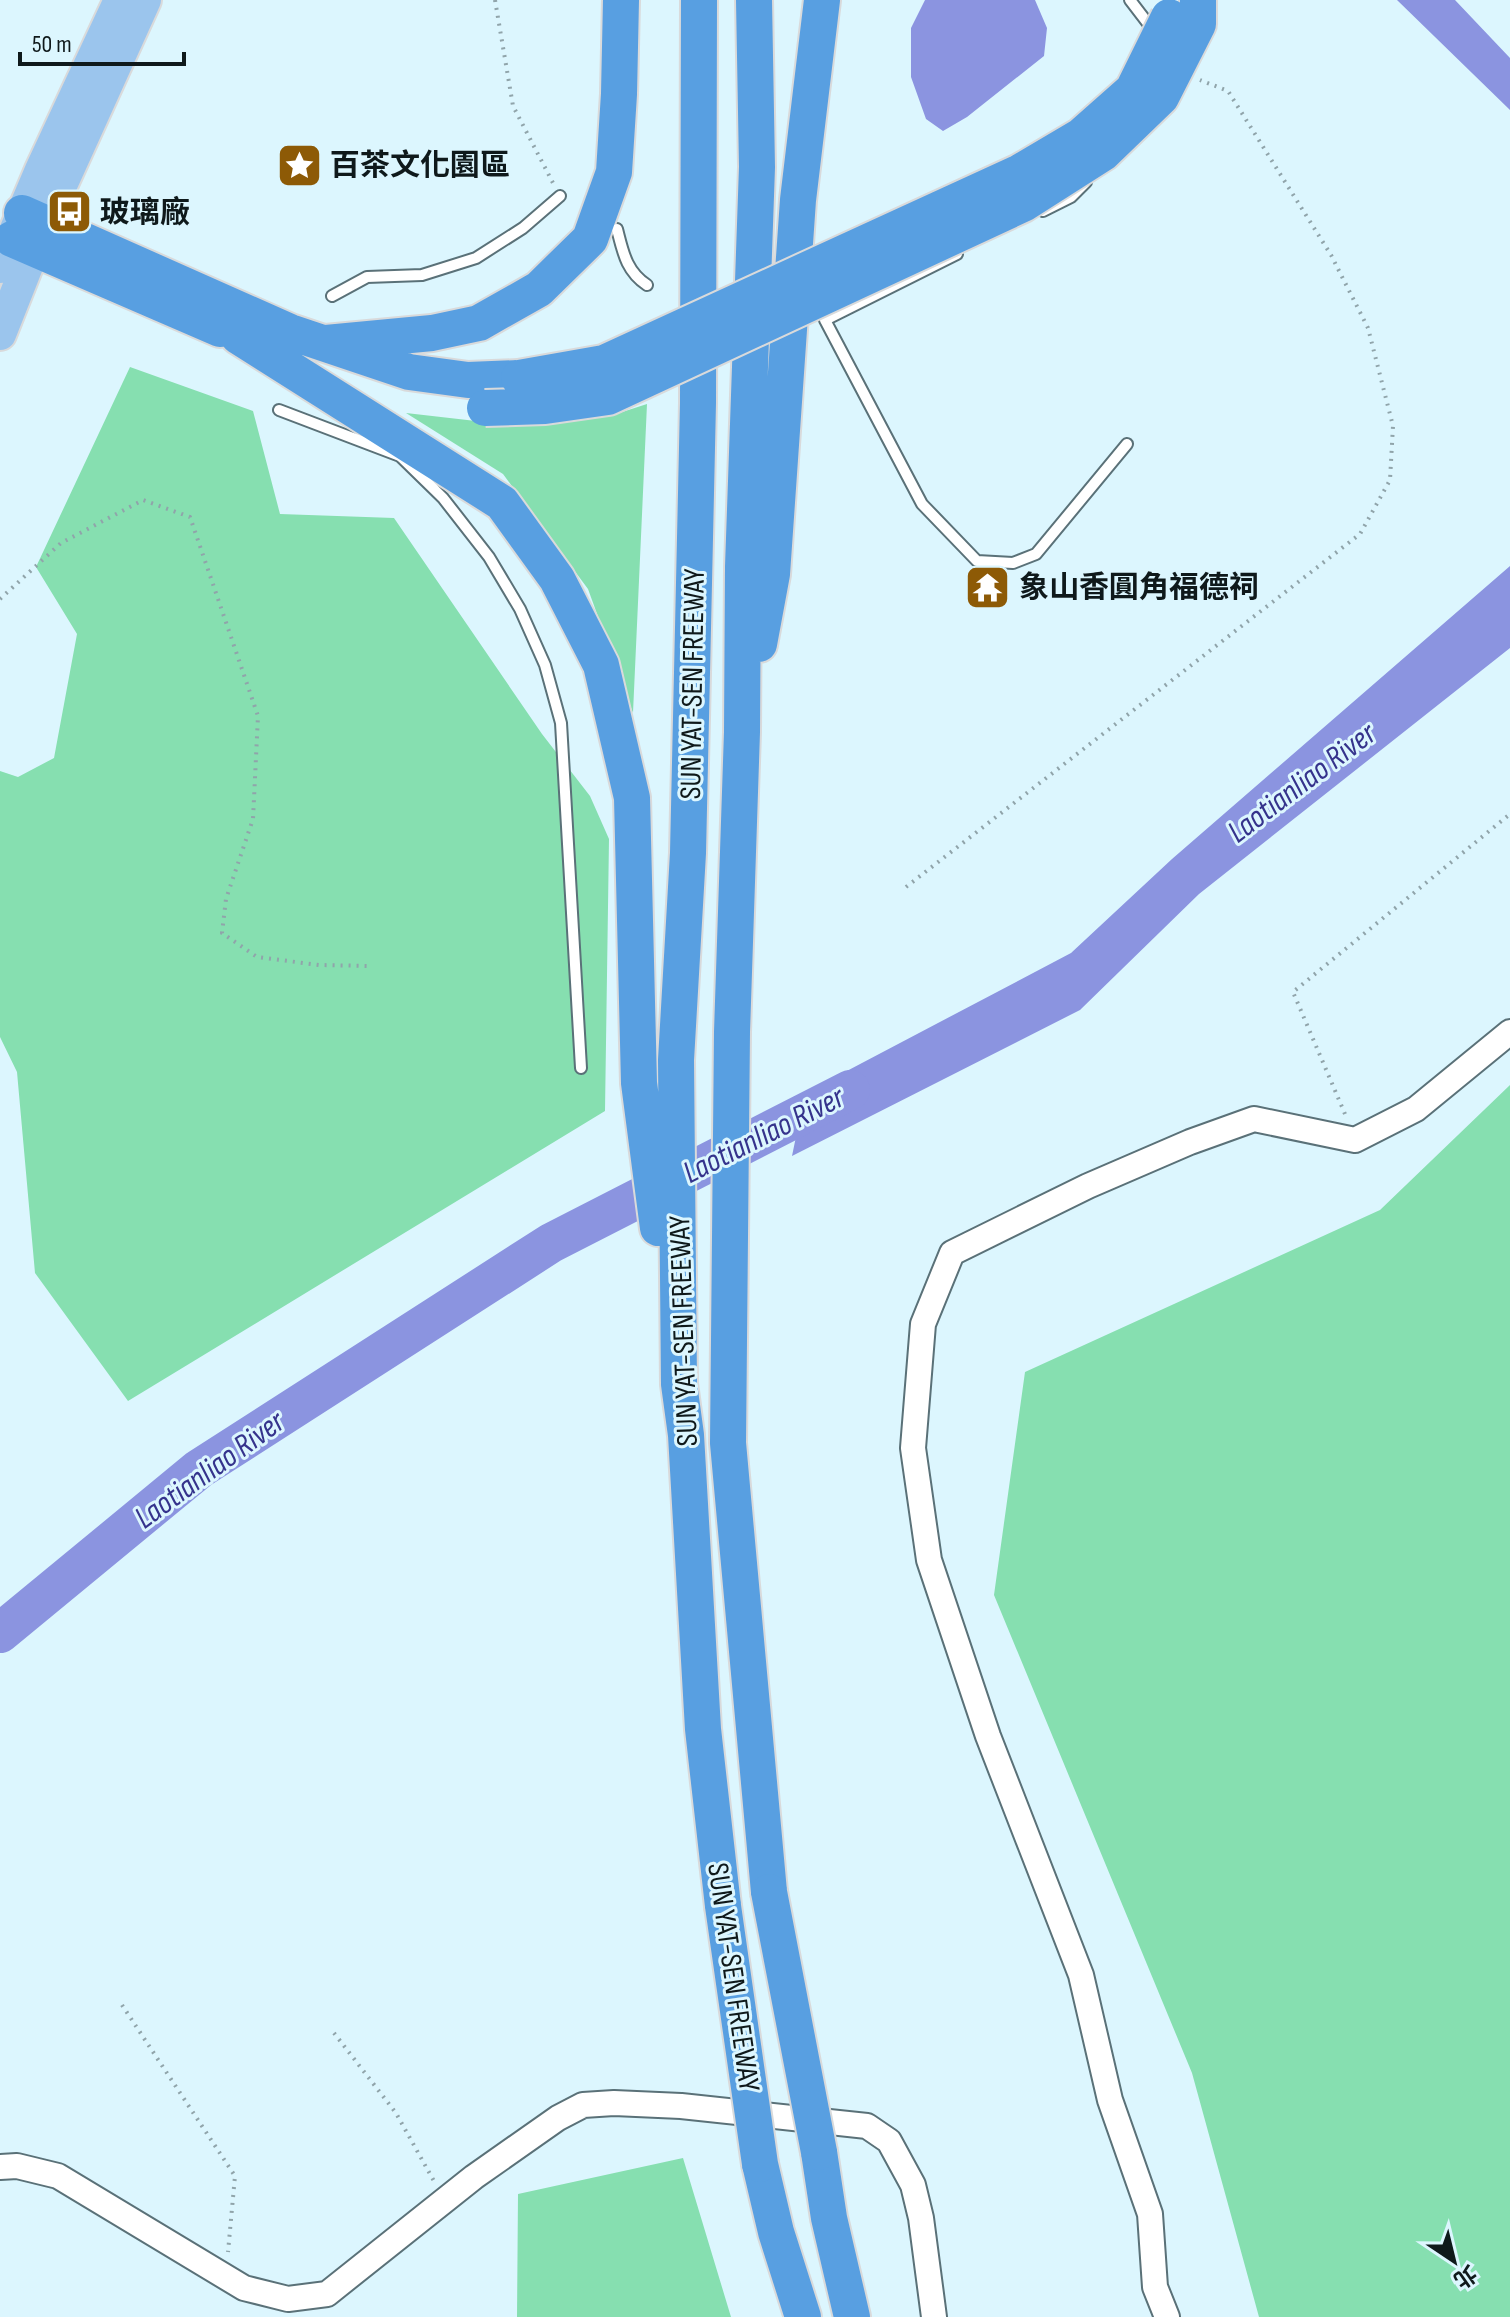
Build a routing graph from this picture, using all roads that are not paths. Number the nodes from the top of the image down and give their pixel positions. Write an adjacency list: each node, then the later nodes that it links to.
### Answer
1 (120, 0): 17 (main road)
2 (145, 0): 17 (main road)
3 (621, 0): 23 (highway)
4 (699, 0): 29 (highway, SUN YAT-SEN FREEWAY)
5 (754, 0): 26 (highway, SUN YAT-SEN FREEWAY)
6 (822, 0): 26 (highway)
7 (1130, 0): 10 (lane)
8 (1169, 0): 23 (highway, bridge)
9 (1198, 0): 22 (highway, bridge)
10 (1164, 44)
11 (1173, 55): 12 (lane)
12 (1190, 77)
13 (1179, 88): 15 (lane)
14 (560, 196): 20 (lane)
15 (1030, 218)
16 (617, 229): 19 (lane)
17 (23, 238): 21 (main road); 22 (highway); 23 (highway)
18 (962, 252): 25 (lane)
19 (647, 285)
20 (332, 296)
21 (0, 334)
22 (238, 336): 29 (highway)
23 (326, 343)
24 (279, 410): 28 (lane)
25 (1127, 444)
26 (742, 732): 32 (highway, SUN YAT-SEN FREEWAY, bridge)
27 (1510, 1032): 34 (street)
28 (581, 1068)
29 (679, 1384): 31 (highway, SUN YAT-SEN FREEWAY, bridge)
30 (0, 2167): 33 (street)
31 (803, 2317)
32 (852, 2317)
33 (934, 2317)
34 (1167, 2317)

